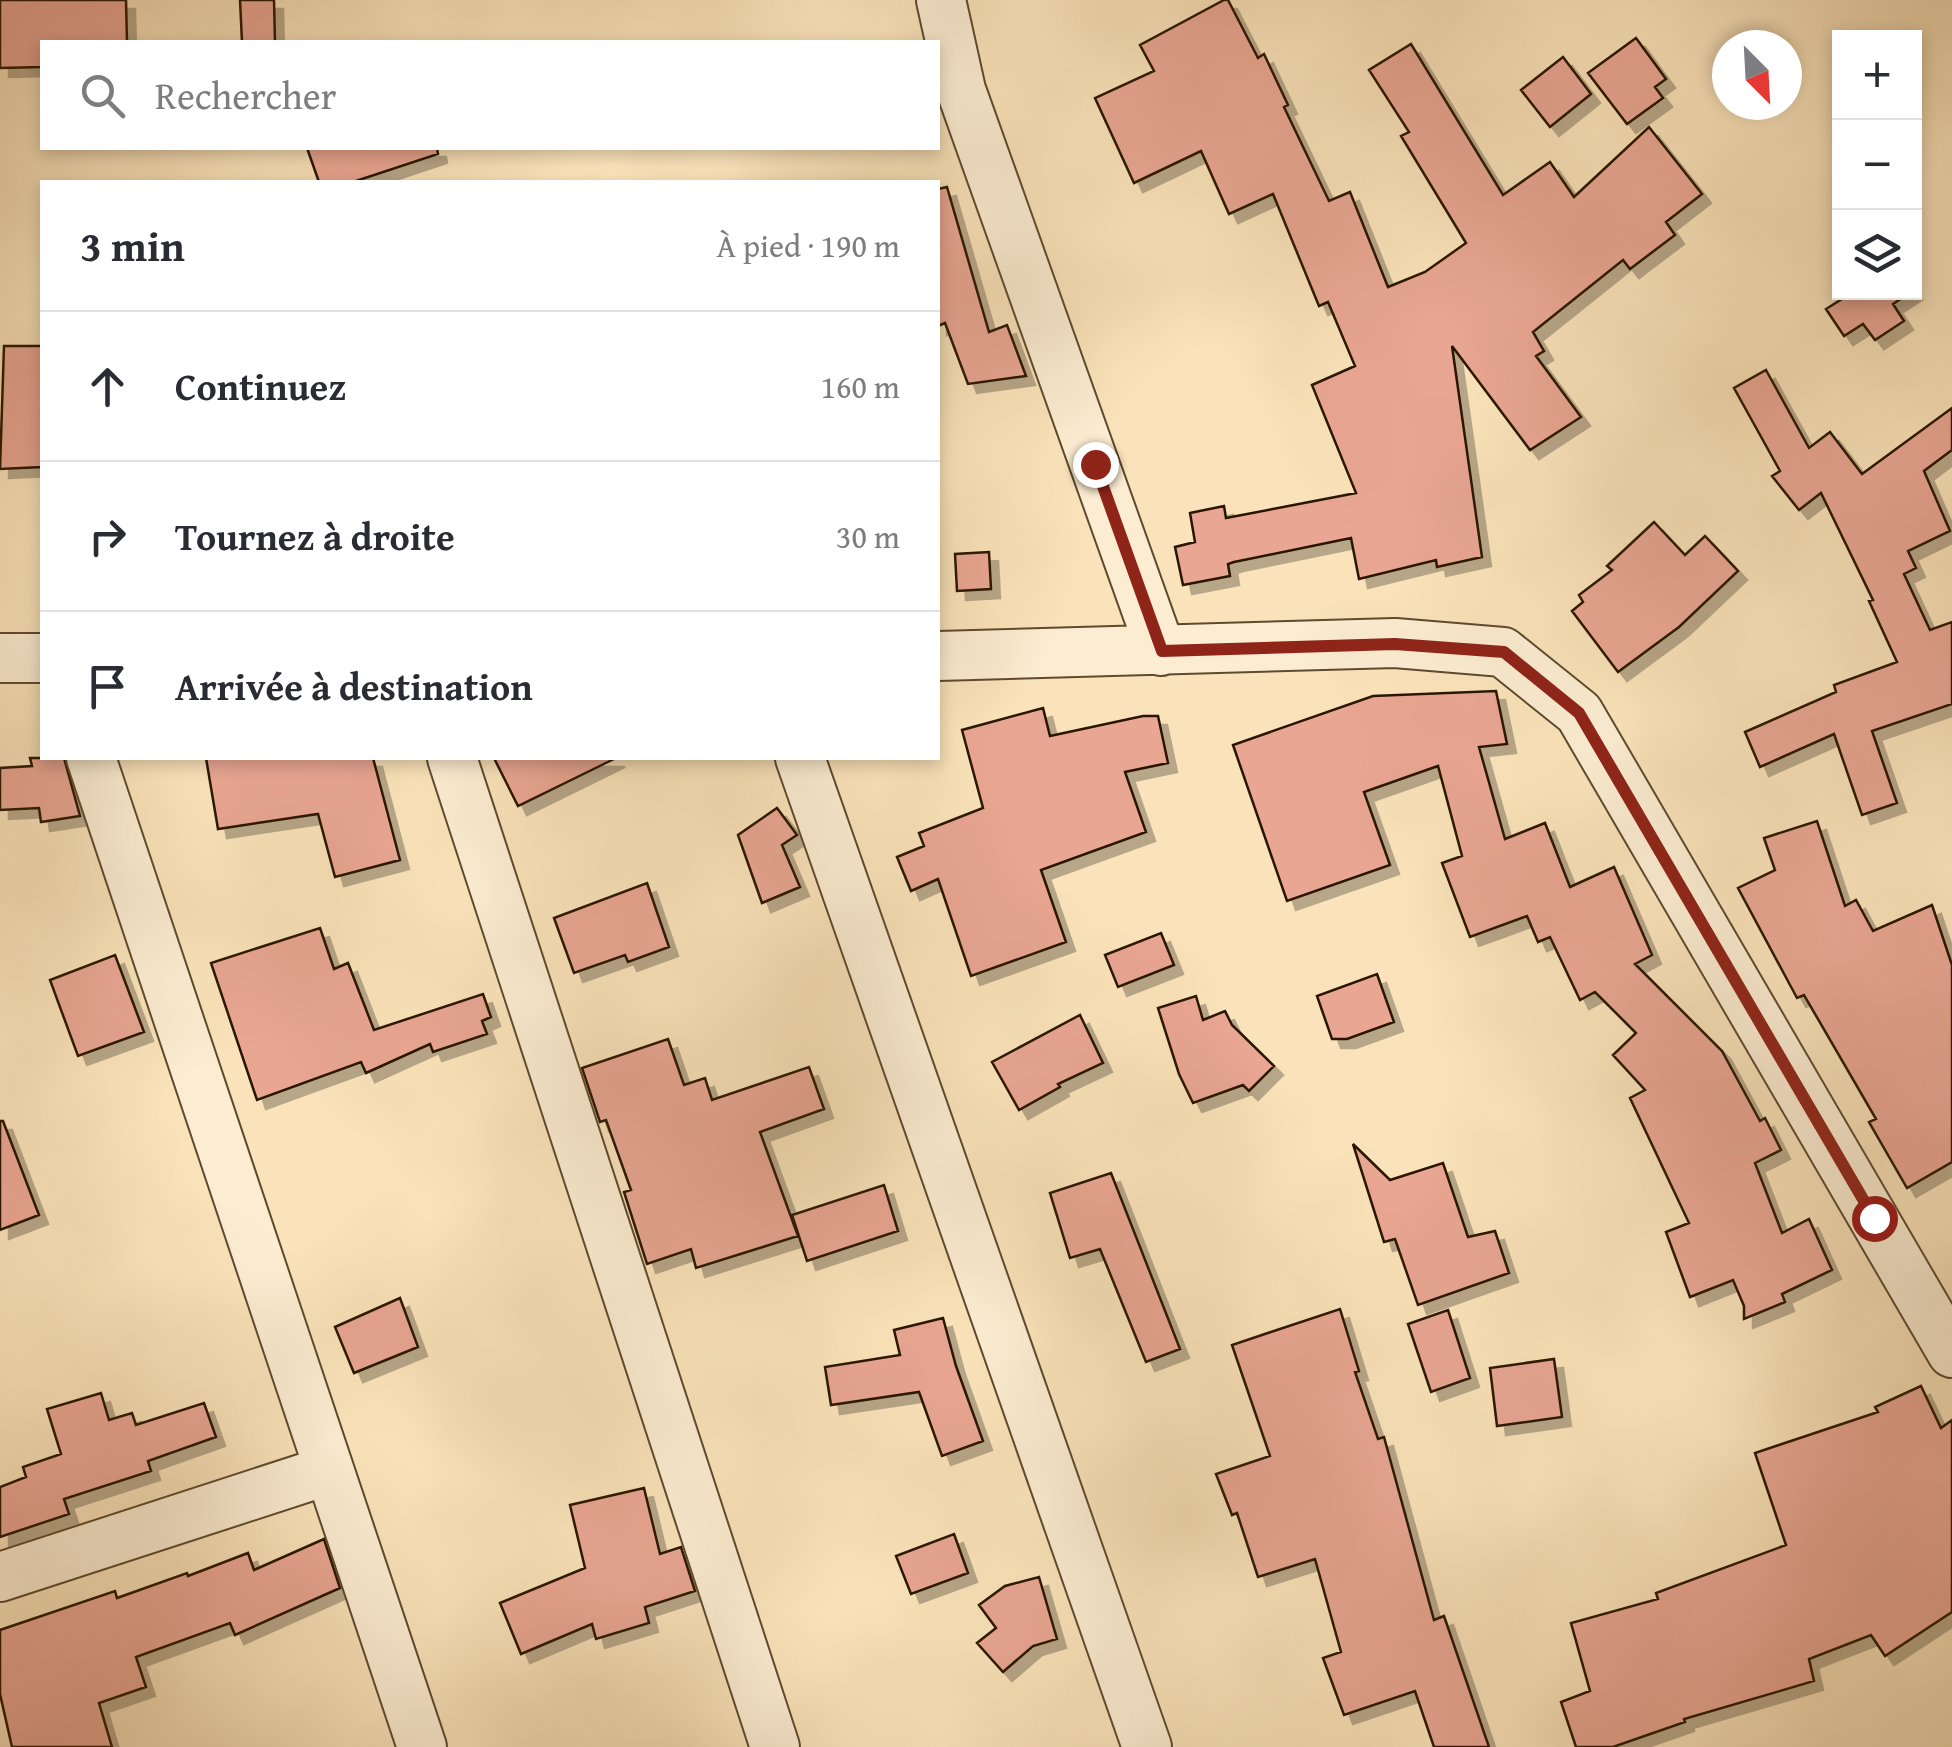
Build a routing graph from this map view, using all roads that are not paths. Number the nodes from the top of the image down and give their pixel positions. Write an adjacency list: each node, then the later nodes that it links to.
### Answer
1 (941, 0): 2 (street)
2 (1162, 651): 3 (street); 9 (street)
3 (940, 656)
4 (0, 658): 5 (street)
5 (40, 658)
6 (93, 760): 10 (street)
7 (453, 760): 13 (street)
8 (801, 760): 14 (street)
9 (1952, 1354)
10 (329, 1470): 11 (street); 12 (street)
11 (0, 1577)
12 (422, 1747)
13 (775, 1747)
14 (1147, 1747)

